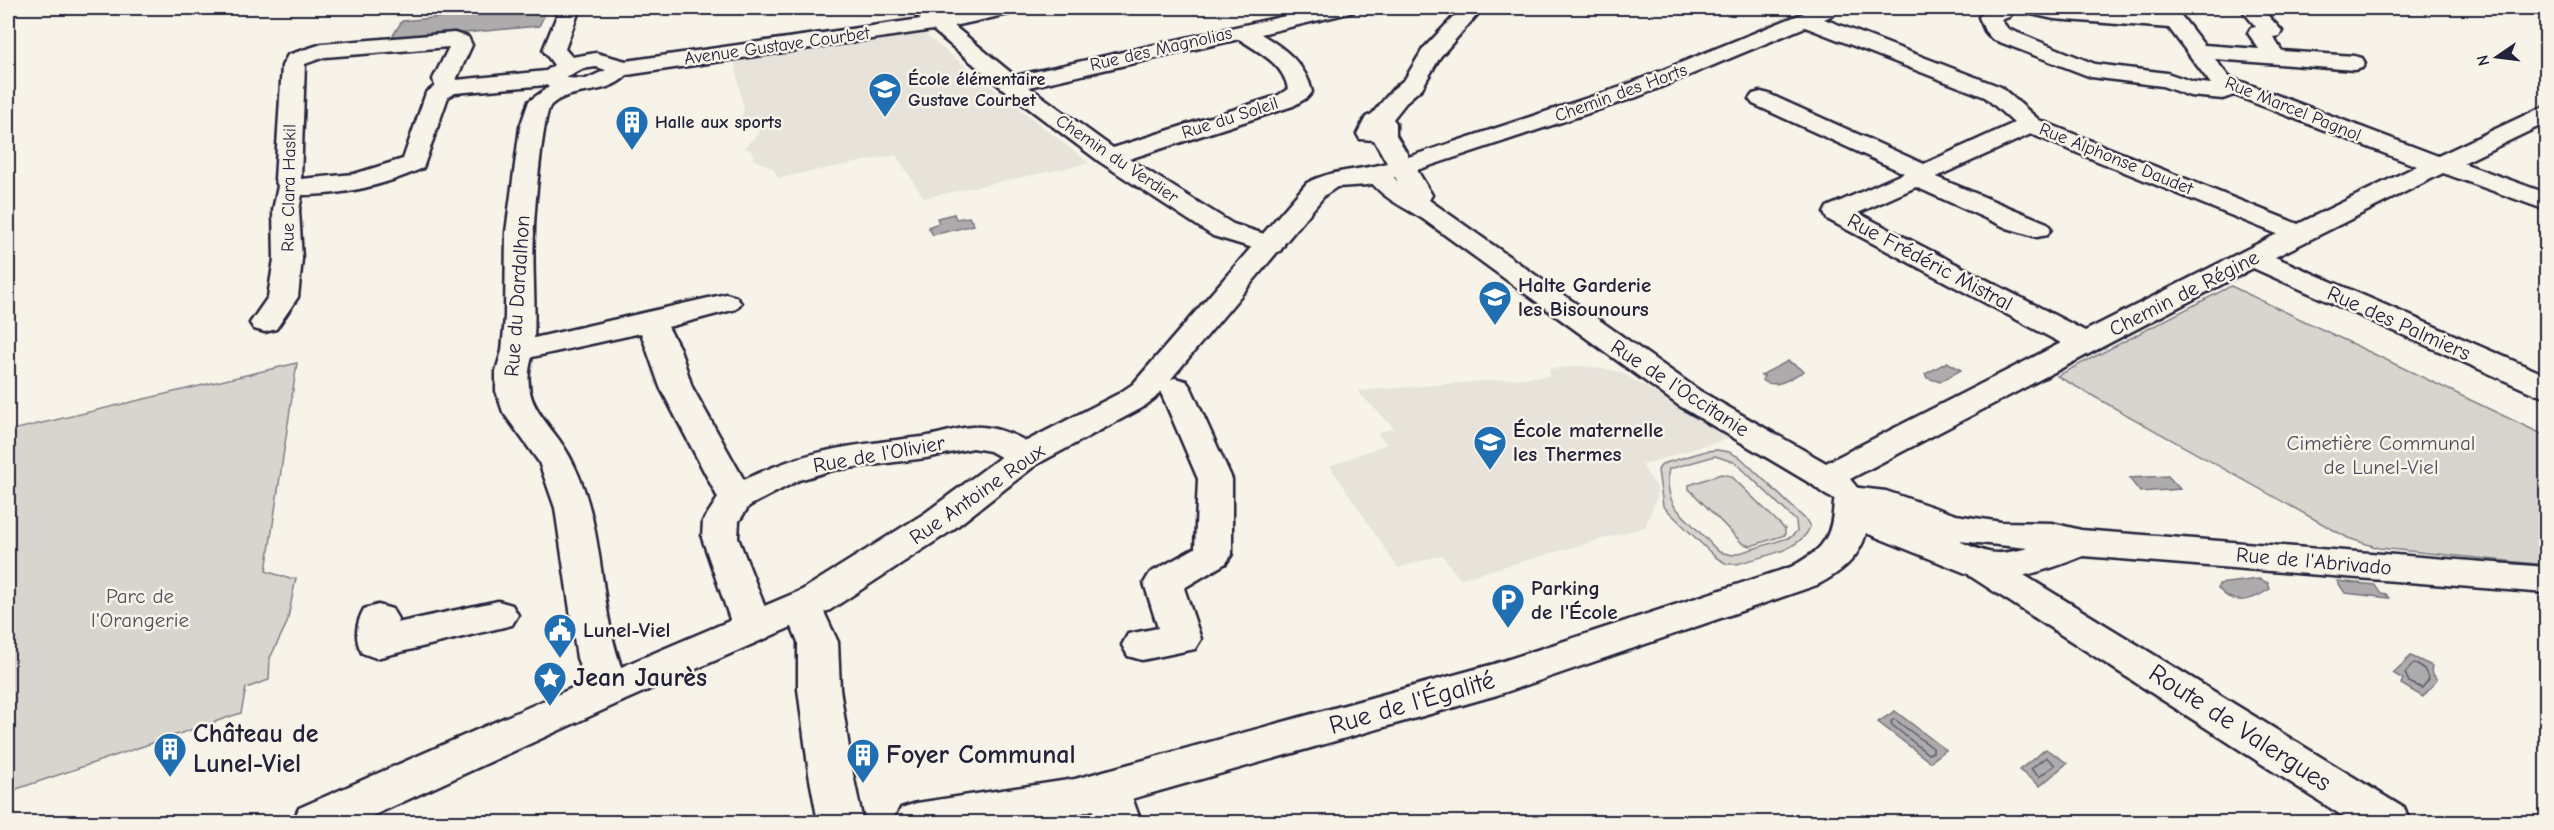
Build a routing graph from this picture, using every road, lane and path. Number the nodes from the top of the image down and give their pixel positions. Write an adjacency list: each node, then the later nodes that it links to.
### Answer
1 (570, 8): 17 (street)
2 (1011, 8): 11 (street, Avenue Gustave Courbet)
3 (1346, 8): 13 (street, Rue des Magnolias)
4 (1460, 8): 21 (street)
5 (1473, 8): 21 (street)
6 (1837, 8): 12 (street, Chemin des Horts)
7 (1997, 8): 20 (street)
8 (2028, 8): 10 (street, Rue Marcel Pagnol)
9 (2253, 11): 15 (street)
10 (2170, 14): 14 (street, Rue Marcel Pagnol)
11 (928, 15): 17 (street, Avenue Gustave Courbet); 18 (street, Chemin du Verdier)
12 (1806, 20): 24 (street, Rue Alphonse Daudet); 27 (street, Chemin des Horts)
13 (1242, 31): 18 (street, Rue des Magnolias); 25 (street, Rue du Soleil)
14 (2196, 51): 15 (street); 20 (street, Rue Marcel Pagnol)
15 (2275, 57): 16 (street)
16 (2354, 63)
17 (563, 76): 19 (street); 39 (street, Rue du Dardalhon)
18 (1011, 84): 25 (street, Chemin du Verdier)
19 (450, 87): 29 (street); 29 (street, Rue Clara Haskil)
20 (2233, 87): 26 (street, Rue Marcel Pagnol)
21 (1400, 95): 27 (street)
22 (1761, 99): 28 (street)
23 (2547, 114): 26 (street, Chemin de Régine)
24 (2030, 125): 28 (street, Rue Frédéric Mistral); 32 (street, Rue Alphonse Daudet)
25 (1109, 157): 33 (street, Chemin du Verdier)
26 (2439, 164): 30 (street, Rue Marcel Pagnol); 32 (street, Chemin de Régine)
27 (1390, 170): 33 (street, Rue Antoine Roux); 44 (street, Rue de l'Occitanie)
28 (1920, 175): 31 (street); 38 (street, Rue Frédéric Mistral)
29 (291, 186): 37 (street, Rue Clara Haskil)
30 (2547, 202)
31 (2037, 229)
32 (2300, 234): 34 (street, Chemin de Régine)
33 (1270, 245): 43 (street, Rue Antoine Roux)
34 (2260, 255): 38 (street, Chemin de Régine); 40 (street, Rue des Palmiers); 41 (street, Rue des Palmiers)
35 (726, 303): 36 (street)
36 (651, 322): 39 (street); 45 (street)
37 (265, 323)
38 (2085, 343): 44 (street, Chemin de Régine)
39 (518, 351): 56 (street, Rue du Dardalhon)
40 (2547, 373)
41 (2547, 387)
42 (1176, 388): 54 (street)
43 (1025, 456): 45 (street, Rue de l'Olivier); 50 (street, Rue Antoine Roux)
44 (1838, 488): 47 (street, Route de Valergues); 57 (street, Rue de l'Égalité)
45 (736, 498): 53 (street)
46 (2081, 543): 47 (street, Rue de l'Abrivado); 48 (street, Rue de l'Abrivado); 49 (street, Rue de l'Abrivado)
47 (1985, 550): 48 (street); 55 (street, Route de Valergues)
48 (2020, 562): 55 (street, Route de Valergues)
49 (2547, 580)
50 (803, 607): 53 (street, Rue Antoine Roux); 59 (street)
51 (498, 615): 52 (street)
52 (378, 619)
53 (753, 628): 56 (street, Rue Antoine Roux)
54 (1142, 645)
55 (2122, 653): 61 (street, Route de Valergues)
56 (608, 690): 58 (street, Rue Antoine Roux)
57 (1114, 805): 60 (street, Rue de l'Égalité)
58 (315, 822)
59 (841, 822)
60 (917, 822)
61 (2388, 822)

